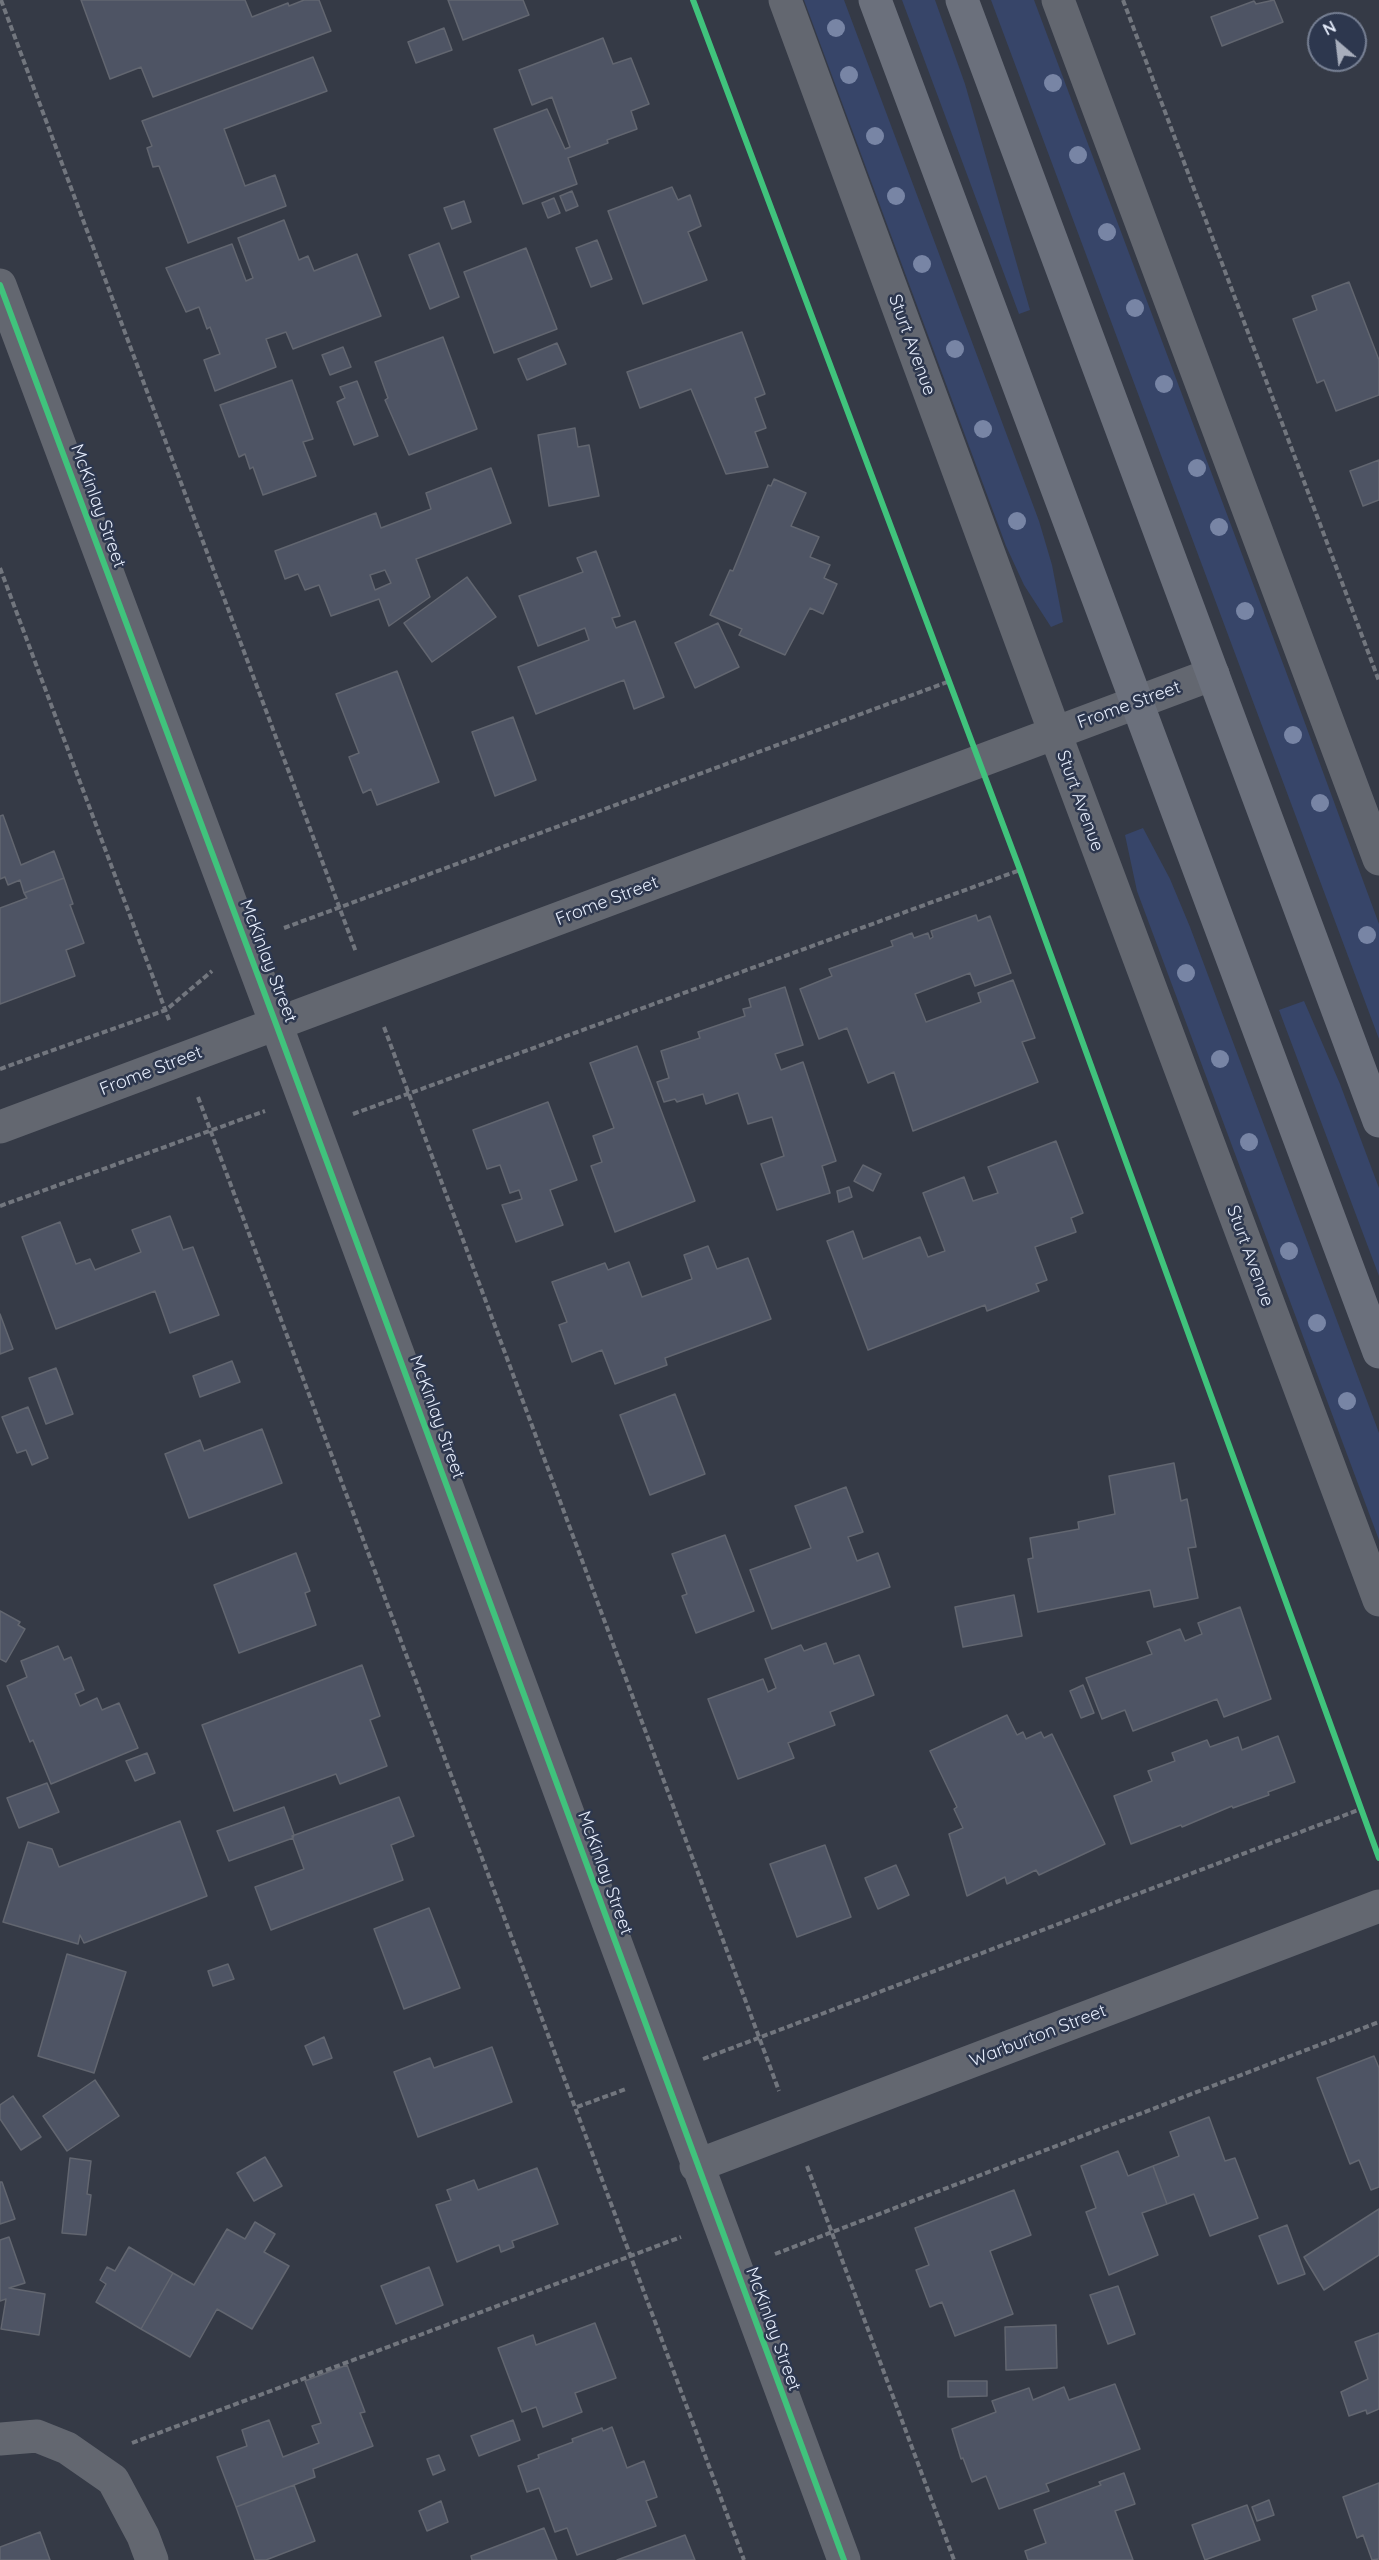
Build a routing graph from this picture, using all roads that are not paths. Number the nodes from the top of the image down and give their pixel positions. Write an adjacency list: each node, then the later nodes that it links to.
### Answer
1 (785, 0): 8 (street, Sturt Avenue)
2 (875, 0): 7 (main road)
3 (962, 0): 6 (main road)
4 (1058, 0): 9 (street)
5 (0, 285): 10 (street, McKinlay Street)
6 (1213, 674): 7 (street, Frome Street); 11 (main road)
7 (1137, 702): 8 (street, Frome Street); 13 (main road)
8 (1055, 733): 10 (street, Frome Street); 14 (street, Sturt Avenue)
9 (1379, 859)
10 (276, 1024): 12 (street, Frome Street); 16 (street, McKinlay Street)
11 (1379, 1121)
12 (0, 1127)
13 (1379, 1352)
14 (1379, 1600)
15 (1379, 1906): 16 (street, Warburton Street)
16 (696, 2166): 19 (street, McKinlay Street)
17 (0, 2439): 18 (street)
18 (152, 2560)
19 (843, 2560)

